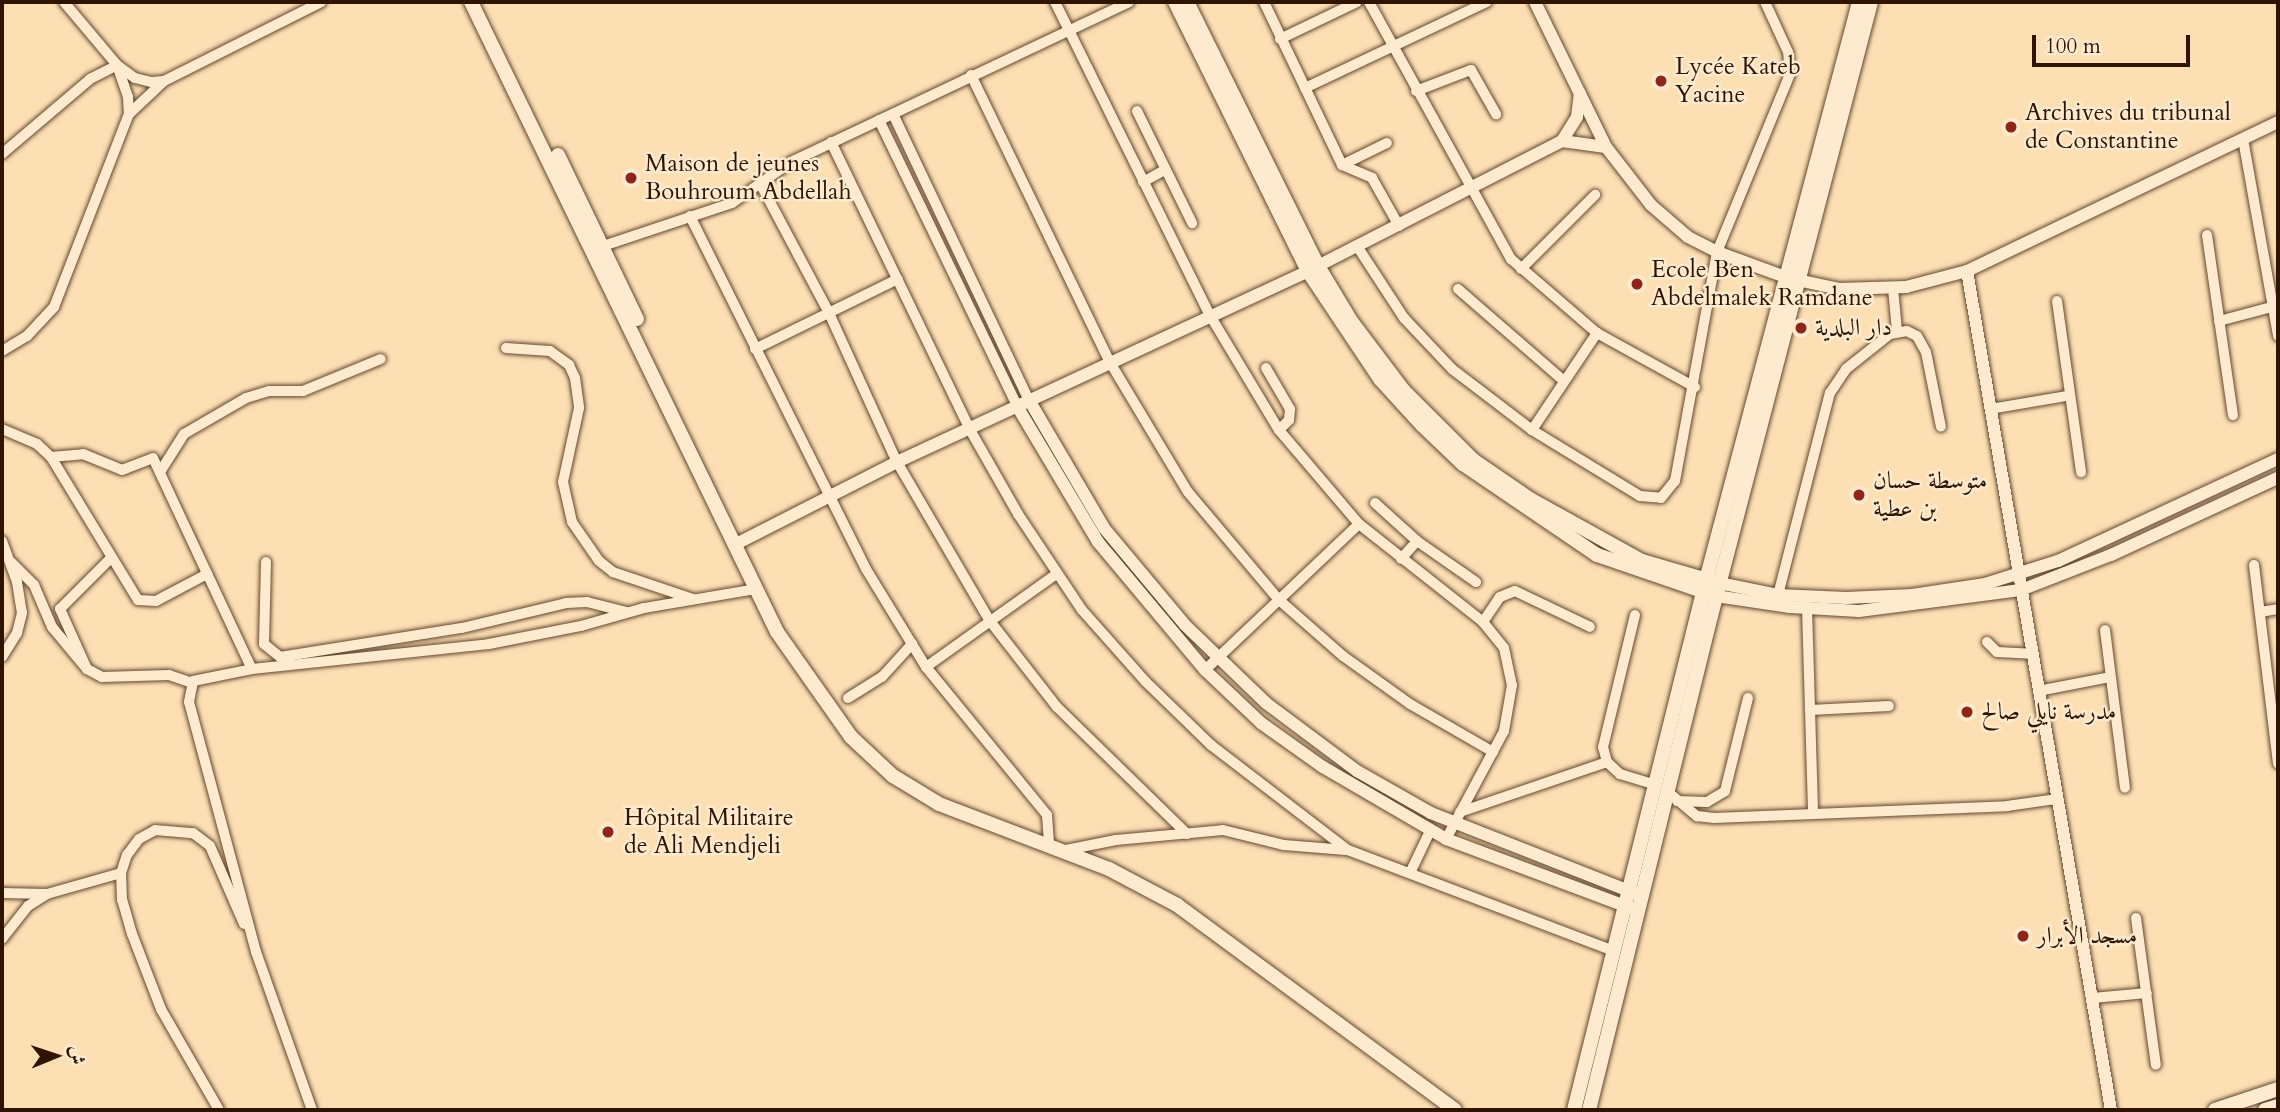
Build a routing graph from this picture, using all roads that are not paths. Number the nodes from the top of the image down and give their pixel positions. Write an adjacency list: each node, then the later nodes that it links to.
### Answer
1 (64, 2): 21 (street)
2 (321, 2): 23 (street)
3 (471, 2): 96 (main road)
4 (482, 2): 49 (main road)
5 (1055, 2): 18 (street)
6 (1129, 2): 18 (street)
7 (1175, 2): 52 (main road)
8 (1187, 2): 52 (main road)
9 (1264, 2): 19 (street)
10 (1357, 2): 19 (street)
11 (1369, 2): 20 (street)
12 (1487, 2): 16 (street)
13 (1535, 2): 26 (street)
14 (1765, 2): 51 (street)
15 (1859, 2): 56 (main road)
16 (1468, 6): 20 (street)
17 (1873, 6): 56 (main road)
18 (1070, 32): 22 (street); 41 (street)
19 (1280, 39): 24 (street)
20 (1393, 47): 24 (street); 25 (street)
21 (117, 65): 23 (street); 28 (street); 38 (street)
22 (971, 75): 29 (street); 71 (street)
23 (164, 81): 28 (street)
24 (1305, 88): 39 (street)
25 (1416, 91): 30 (street); 43 (street)
26 (1580, 93): 34 (street); 37 (street)
27 (1137, 111): 40 (street)
28 (129, 114): 69 (street)
29 (893, 114): 31 (street); 76 (street)
30 (1496, 114)
31 (879, 120): 35 (street); 77 (street)
32 (2278, 122): 33 (street)
33 (2244, 139): 54 (street); 60 (street)
34 (1562, 141): 37 (street); 43 (street)
35 (831, 142): 42 (street); 55 (street)
36 (1387, 143): 39 (street)
37 (1606, 147): 51 (street)
38 (2, 154)
39 (1342, 165): 47 (street)
40 (1165, 170): 41 (street); 46 (street)
41 (1143, 182): 62 (street)
42 (761, 185): 45 (street); 61 (street)
43 (1469, 186): 47 (street); 53 (street)
44 (1595, 195): 53 (street)
45 (690, 216): 49 (street); 68 (street)
46 (1192, 223)
47 (1399, 226): 50 (street)
48 (2207, 235): 63 (street)
49 (603, 246): 96 (main road)
50 (1357, 246): 52 (street); 84 (street)
51 (1717, 252): 56 (street); 74 (street)
52 (1313, 269): 62 (street); 106 (main road)
53 (1521, 270): 65 (street)
54 (1967, 271): 57 (street); 78 (street)
55 (898, 279): 61 (street); 81 (street)
56 (1794, 280): 57 (street); 106 (main road)
57 (1893, 288): 64 (street)
58 (1458, 289): 73 (street)
59 (2057, 301): 75 (street)
60 (2273, 307): 63 (street); 66 (street)
61 (829, 313): 68 (street); 87 (street)
62 (1211, 317): 71 (street); 83 (street)
63 (2220, 321): 79 (street)
64 (1897, 331): 80 (street); 109 (street)
65 (1597, 332): 73 (street); 74 (street)
66 (2278, 336)
67 (506, 348): 110 (street)
68 (755, 349): 91 (street)
69 (2, 351)
70 (381, 359): 88 (street)
71 (1111, 364): 76 (street); 111 (street)
72 (1266, 368): 83 (street)
73 (1564, 381): 84 (street)
74 (1695, 387): 84 (street)
75 (2067, 396): 78 (street); 89 (street)
76 (1029, 400): 77 (street); 125 (street)
77 (1017, 406): 81 (street); 129 (street)
78 (1990, 410): 103 (street)
79 (2233, 415)
80 (1941, 427)
81 (969, 428): 87 (street); 104 (street)
82 (2, 429): 85 (street)
83 (1279, 430): 93 (street)
84 (1532, 430)
85 (51, 457): 88 (street); 97 (street)
86 (2278, 459): 103 (street)
87 (897, 462): 91 (street); 117 (street)
88 (160, 472): 102 (street)
89 (2081, 472)
90 (2278, 478): 108 (street)
91 (827, 497): 96 (street); 122 (street)
92 (1376, 503): 95 (street)
93 (1359, 524): 98 (street); 111 (street)
94 (2, 541): 99 (street)
95 (1417, 541): 98 (street); 105 (street)
96 (736, 544): 107 (main road)
97 (110, 559): 102 (street); 127 (street)
98 (1401, 559): 118 (street)
99 (11, 562): 124 (street); 127 (street)
100 (266, 562): 114 (street)
101 (2254, 565): 115 (street)
102 (207, 574): 128 (street)
103 (2018, 574): 108 (street); 109 (street)
104 (1055, 575): 117 (street); 150 (street)
105 (1476, 582)
106 (1711, 588): 109 (street); 112 (street); 141 (main road)
107 (756, 589): 110 (street); 149 (main road)
108 (2021, 590): 112 (street); 123 (street)
109 (1778, 595)
110 (693, 599): 114 (street)
111 (1278, 599): 125 (street); 137 (street)
112 (1807, 608): 136 (street)
113 (2278, 609): 115 (street)
114 (629, 612): 128 (street)
115 (2260, 612): 139 (street)
116 (1634, 615): 138 (street)
117 (990, 621): 126 (street); 147 (street)
118 (1483, 622): 119 (street); 137 (street)
119 (1590, 627)
120 (2105, 630): 130 (street)
121 (1987, 642): 123 (street)
122 (912, 644): 126 (street); 133 (street)
123 (2031, 654): 132 (street)
124 (2, 657)
125 (1217, 659): 129 (street); 145 (street)
126 (926, 667): 149 (street)
127 (86, 669): 131 (street)
128 (252, 669): 131 (street)
129 (1205, 670): 146 (street)
130 (2110, 677): 132 (street); 140 (street)
131 (192, 683): 161 (street)
132 (2038, 691): 142 (street)
133 (848, 698)
134 (1748, 698): 141 (street)
135 (1889, 706): 136 (street)
136 (1810, 710): 144 (street)
137 (1493, 752): 143 (street)
138 (1607, 762): 141 (street); 143 (street)
139 (2278, 764)
140 (2125, 788)
141 (1667, 793): 144 (street); 155 (main road)
142 (2056, 799): 144 (street); 163 (street)
143 (1460, 812): 145 (street)
144 (1813, 813)
145 (1453, 824): 148 (street); 155 (street)
146 (1430, 831): 148 (street); 152 (street)
147 (1187, 834): 149 (street); 150 (street)
148 (1446, 839): 156 (street)
149 (1054, 849): 169 (main road)
150 (1348, 850): 152 (street)
151 (121, 873): 154 (street); 161 (street); 167 (street)
152 (1410, 873): 160 (street)
153 (2, 893): 154 (street)
154 (47, 894): 159 (street)
155 (1637, 894): 156 (main road); 157 (main road)
156 (1626, 906): 157 (street); 160 (main road)
157 (1640, 911): 171 (main road)
158 (2136, 918): 162 (street)
159 (2, 939)
160 (1614, 951): 170 (main road)
161 (256, 952): 168 (street)
162 (2147, 993): 163 (street); 164 (street)
163 (2093, 998): 172 (street)
164 (2156, 1065)
165 (2278, 1089): 173 (main road)
166 (2278, 1105): 174 (main road)
167 (219, 1110)
168 (313, 1110)
169 (1455, 1110)
170 (1574, 1110)
171 (1589, 1110)
172 (2111, 1110)
173 (2215, 1110)
174 (2265, 1110)

